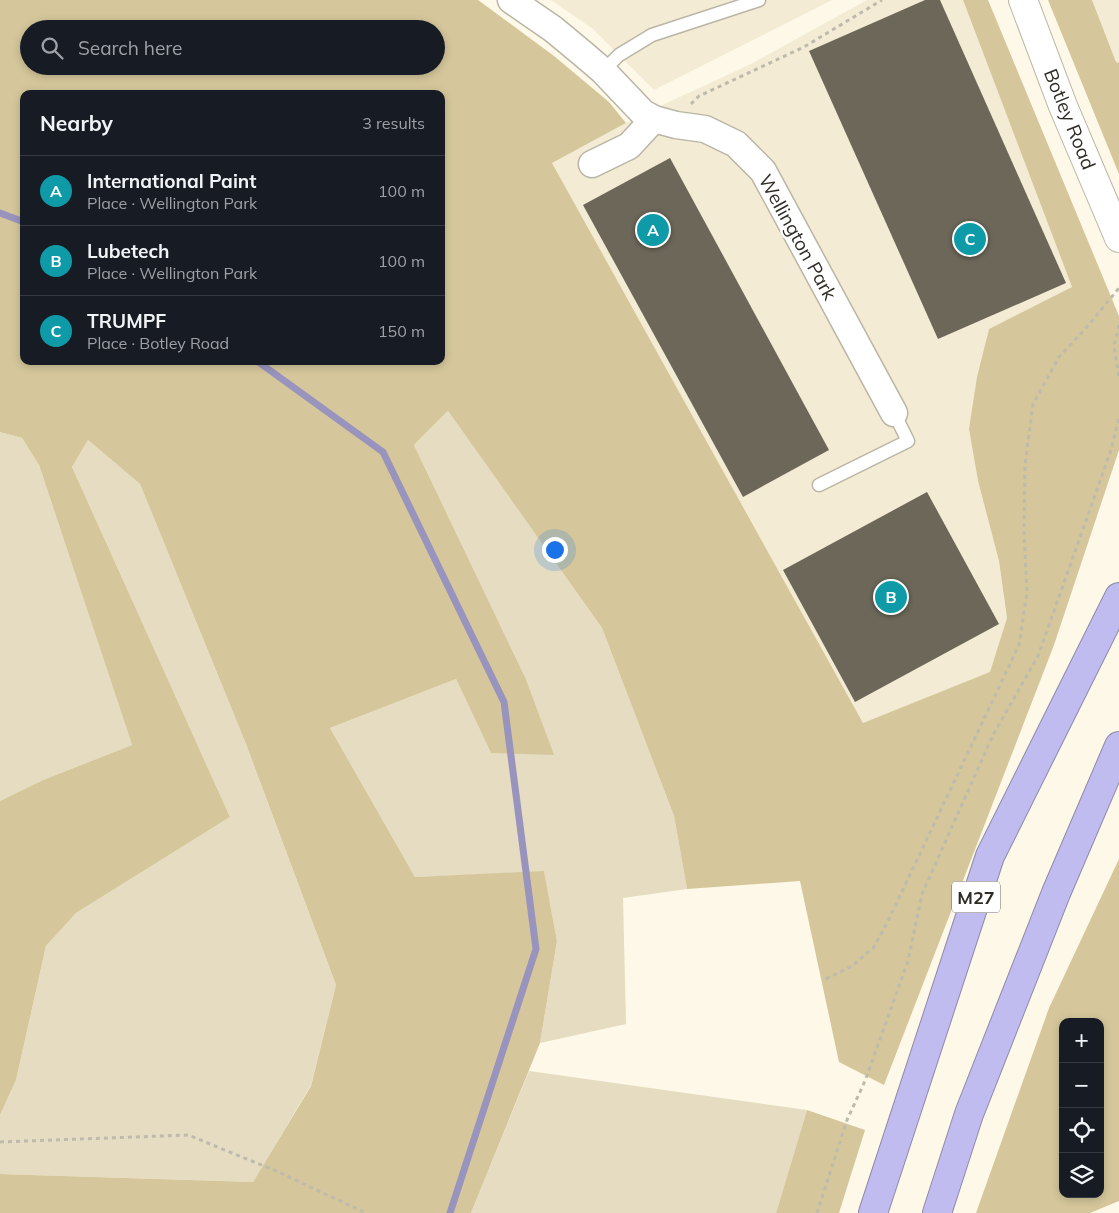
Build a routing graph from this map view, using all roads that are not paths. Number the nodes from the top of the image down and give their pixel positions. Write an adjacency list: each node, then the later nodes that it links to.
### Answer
1 (511, 0): 4 (street, Wellington Park)
2 (759, 0): 4 (lane)
3 (1023, 0): 7 (main road, Botley Road)
4 (603, 71): 5 (street, Wellington Park)
5 (665, 122): 6 (street); 8 (street, Wellington Park)
6 (592, 164)
7 (1119, 238)
8 (894, 413): 9 (lane)
9 (819, 485)
10 (1119, 597): 12 (highway, M27)
11 (1119, 746): 13 (highway)
12 (872, 1213)
13 (937, 1213)

